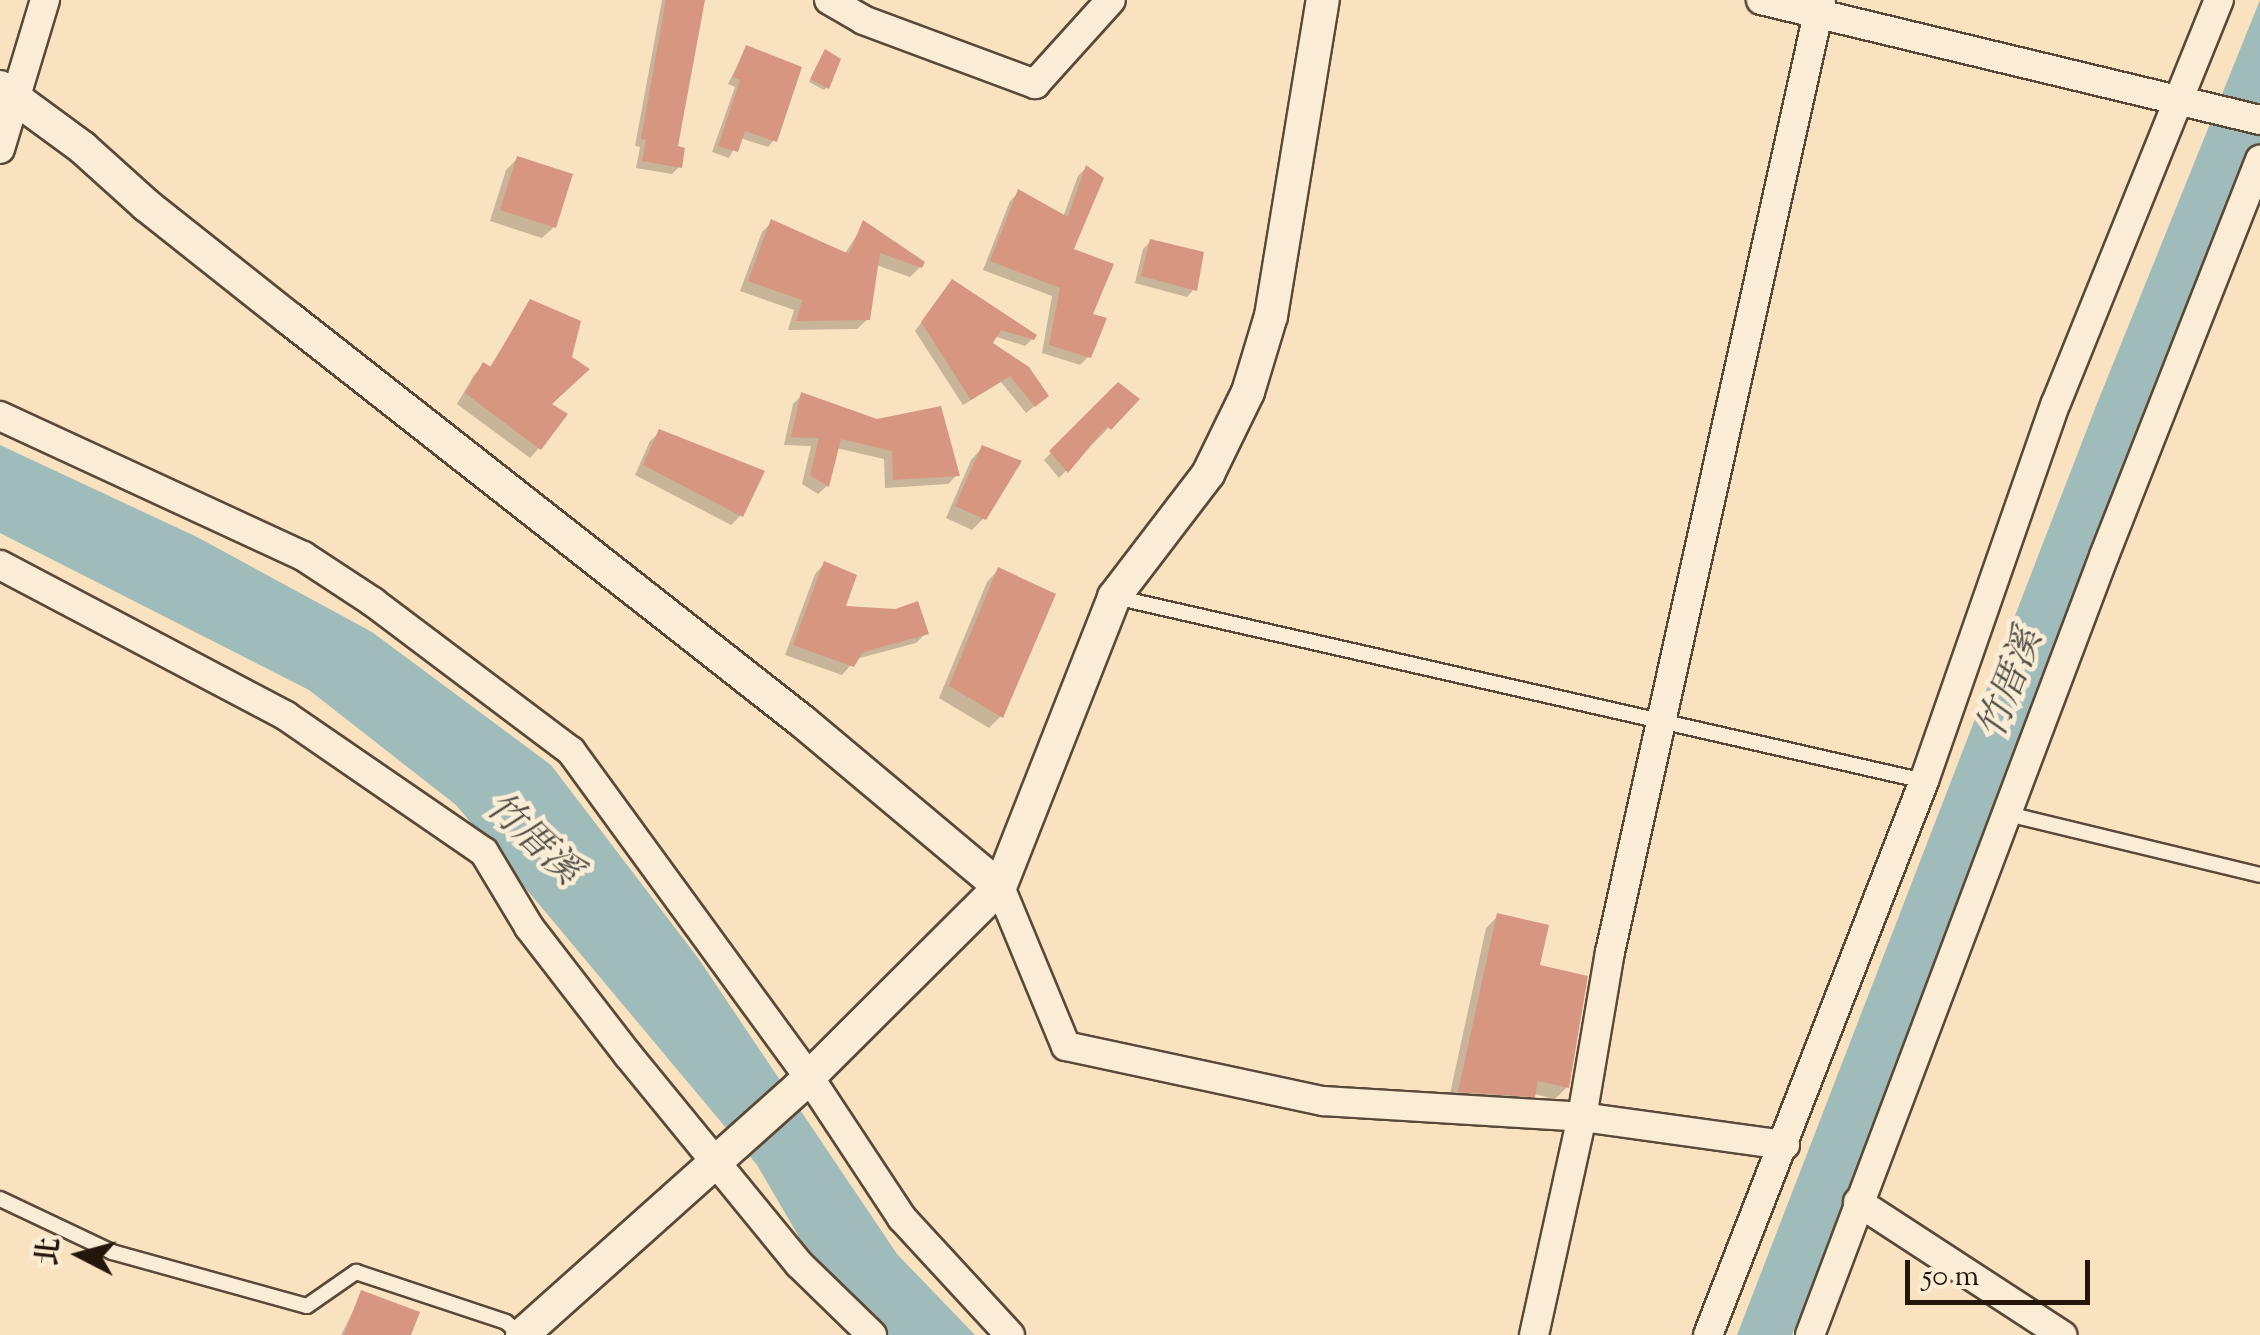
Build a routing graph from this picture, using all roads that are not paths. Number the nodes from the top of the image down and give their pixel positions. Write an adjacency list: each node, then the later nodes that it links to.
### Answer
1 (45, 0): 8 (street)
2 (829, 0): 3 (street)
3 (1111, 0)
4 (1323, 0): 15 (street)
5 (1760, 0): 7 (street)
6 (2219, 0): 9 (street)
7 (1820, 6): 9 (street); 16 (street)
8 (8, 92): 11 (street); 20 (street)
9 (2176, 101): 10 (street); 17 (street)
10 (2260, 120)
11 (0, 149)
12 (2260, 160): 18 (street)
13 (0, 416): 21 (street)
14 (0, 565): 24 (street)
15 (1114, 597): 16 (lane); 20 (street)
16 (1664, 723): 17 (lane); 22 (street)
17 (1924, 780): 23 (street)
18 (2008, 814): 19 (lane); 26 (street)
19 (2260, 875)
20 (1000, 886): 21 (street); 22 (street)
21 (804, 1083): 24 (street); 29 (street)
22 (1582, 1117): 23 (street); 30 (street)
23 (1785, 1145): 31 (street)
24 (717, 1158): 27 (street); 28 (street)
25 (0, 1199): 27 (lane)
26 (1858, 1202): 32 (street); 33 (street)
27 (521, 1335)
28 (872, 1335)
29 (1010, 1335)
30 (1534, 1335)
31 (1708, 1335)
32 (1810, 1335)
33 (2062, 1335)

